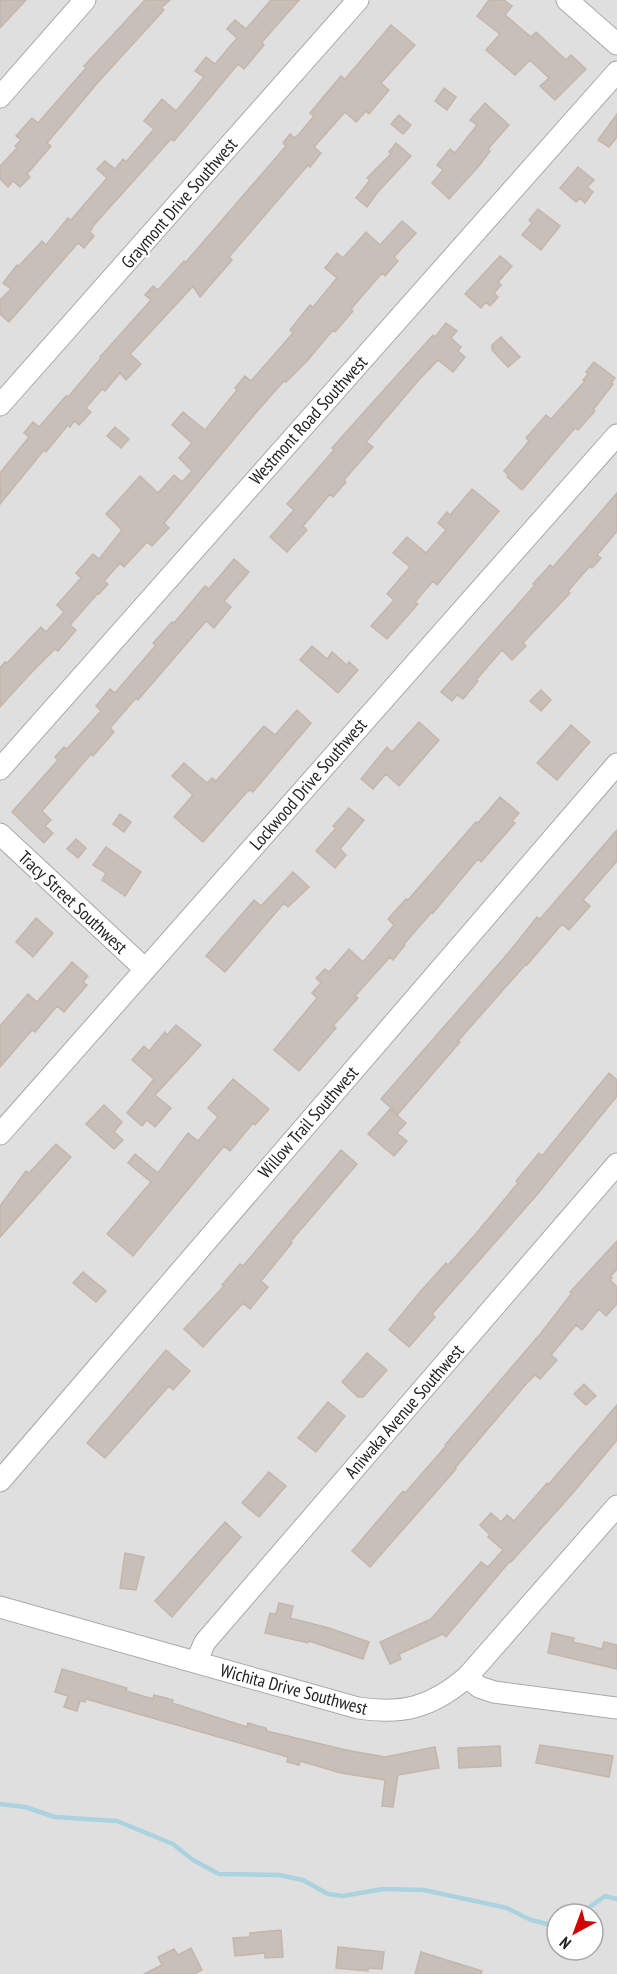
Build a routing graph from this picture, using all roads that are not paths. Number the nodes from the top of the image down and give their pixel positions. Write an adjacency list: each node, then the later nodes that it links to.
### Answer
1 (86, 0): 6 (street)
2 (358, 0): 7 (street, Graymont Drive Southwest)
3 (567, 0): 4 (street)
4 (617, 44)
5 (617, 72): 10 (street, Westmont Road Southwest)
6 (0, 97)
7 (0, 405)
8 (617, 435): 12 (street, Lockwood Drive Southwest)
9 (617, 764): 15 (street, Willow Trail Southwest)
10 (0, 769)
11 (0, 834): 12 (street, Tracy Street Southwest)
12 (145, 969): 13 (street, Lockwood Drive Southwest)
13 (0, 1134)
14 (617, 1164): 18 (street, Aniwaka Avenue Southwest)
15 (0, 1481)
16 (617, 1506): 19 (street, Wichita Drive Southwest)
17 (0, 1607): 18 (street, Wichita Drive Southwest)
18 (196, 1662): 19 (street, Wichita Drive Southwest)
19 (467, 1677): 20 (street)
20 (617, 1708)

